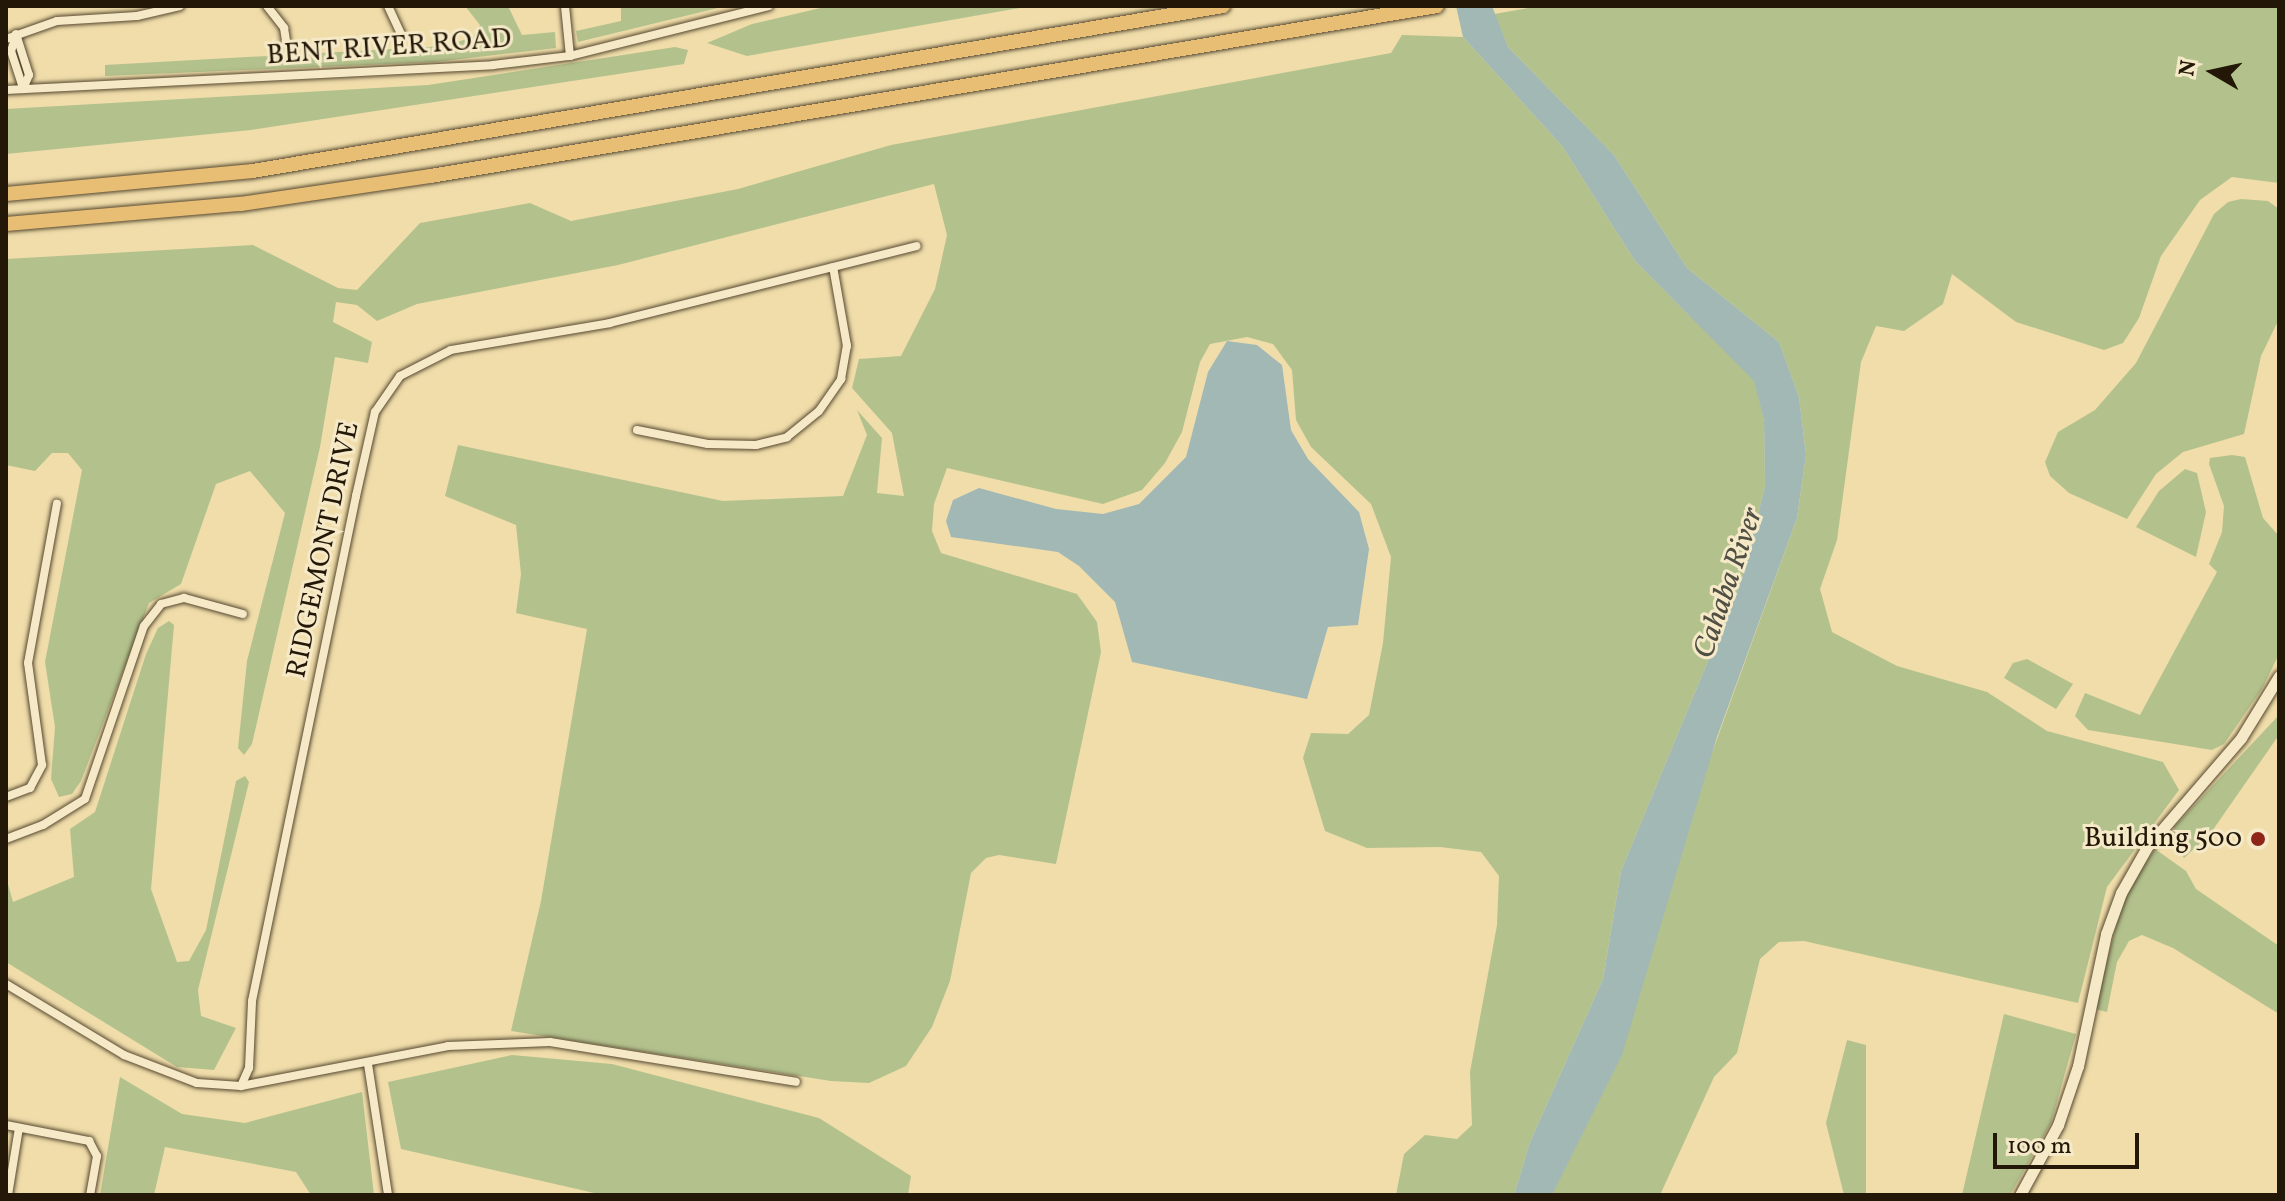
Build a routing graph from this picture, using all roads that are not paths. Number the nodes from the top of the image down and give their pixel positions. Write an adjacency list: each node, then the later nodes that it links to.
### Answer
1 (180, 6): 8 (street)
2 (267, 6): 11 (street)
3 (388, 6): 9 (street)
4 (565, 6): 12 (street)
5 (769, 6): 12 (street, BENT RIVER ROAD)
6 (1223, 6): 15 (highway)
7 (1437, 6): 16 (highway)
8 (16, 34): 10 (street); 13 (street); 13 (street)
9 (401, 34)
10 (6, 39)
11 (286, 41)
12 (570, 56): 13 (street, BENT RIVER ROAD)
13 (23, 89): 14 (street, BENT RIVER ROAD)
14 (6, 90)
15 (6, 194)
16 (6, 224)
17 (916, 246): 18 (street, RIDGEMONT DRIVE)
18 (833, 267): 19 (street); 28 (street, RIDGEMONT DRIVE)
19 (637, 430)
20 (57, 504): 23 (street)
21 (243, 614): 24 (street)
22 (2279, 676): 34 (street)
23 (6, 797)
24 (6, 839)
25 (6, 984): 28 (street)
26 (368, 1064): 27 (street); 28 (street); 33 (street)
27 (796, 1082)
28 (241, 1086)
29 (6, 1125): 30 (street)
30 (19, 1128): 31 (street); 32 (street)
31 (8, 1195)
32 (90, 1195)
33 (388, 1195)
34 (2020, 1195)

